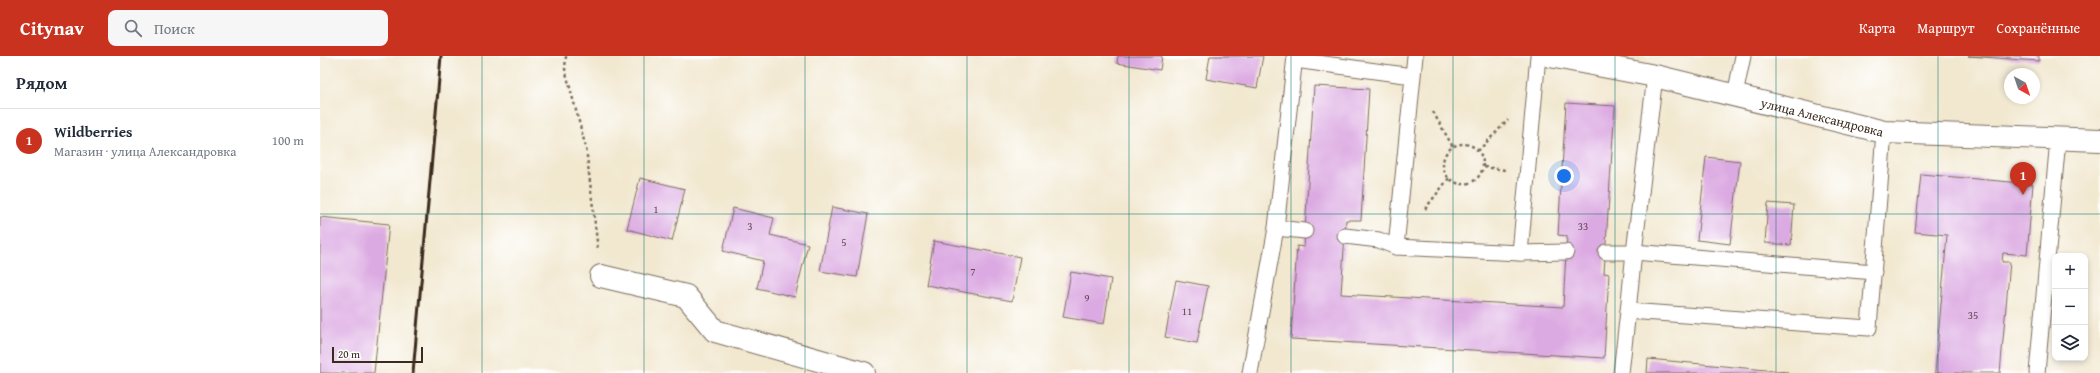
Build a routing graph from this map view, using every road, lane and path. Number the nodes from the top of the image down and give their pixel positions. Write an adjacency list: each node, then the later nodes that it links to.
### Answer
1 (566, 56): 23 (path)
2 (1415, 56): 7 (lane)
3 (1538, 56): 21 (lane)
4 (1550, 56): 8 (street, улица Александровка)
5 (1743, 56): 9 (lane)
6 (1295, 58): 7 (lane); 14 (lane)
7 (1412, 76): 17 (lane)
8 (1655, 76): 9 (street, улица Александровка); 20 (lane)
9 (1735, 95): 10 (street, улица Александровка)
10 (1884, 132): 11 (street, улица Александровка); 22 (lane)
11 (2058, 138): 12 (street, улица Александровка); 28 (lane)
12 (2100, 140)
13 (1478, 150): 13 (path)
14 (1276, 228): 15 (lane); 26 (lane)
15 (1305, 231)
16 (1345, 236): 17 (lane)
17 (1396, 247): 21 (lane)
18 (1566, 252): 21 (lane)
19 (1606, 252): 20 (lane)
20 (1634, 252): 22 (lane); 24 (lane)
21 (1520, 253)
22 (1874, 272): 24 (lane)
23 (601, 276): 25 (street)
24 (1628, 311): 27 (lane)
25 (864, 373)
26 (1250, 373)
27 (1621, 373)
28 (2037, 373)

